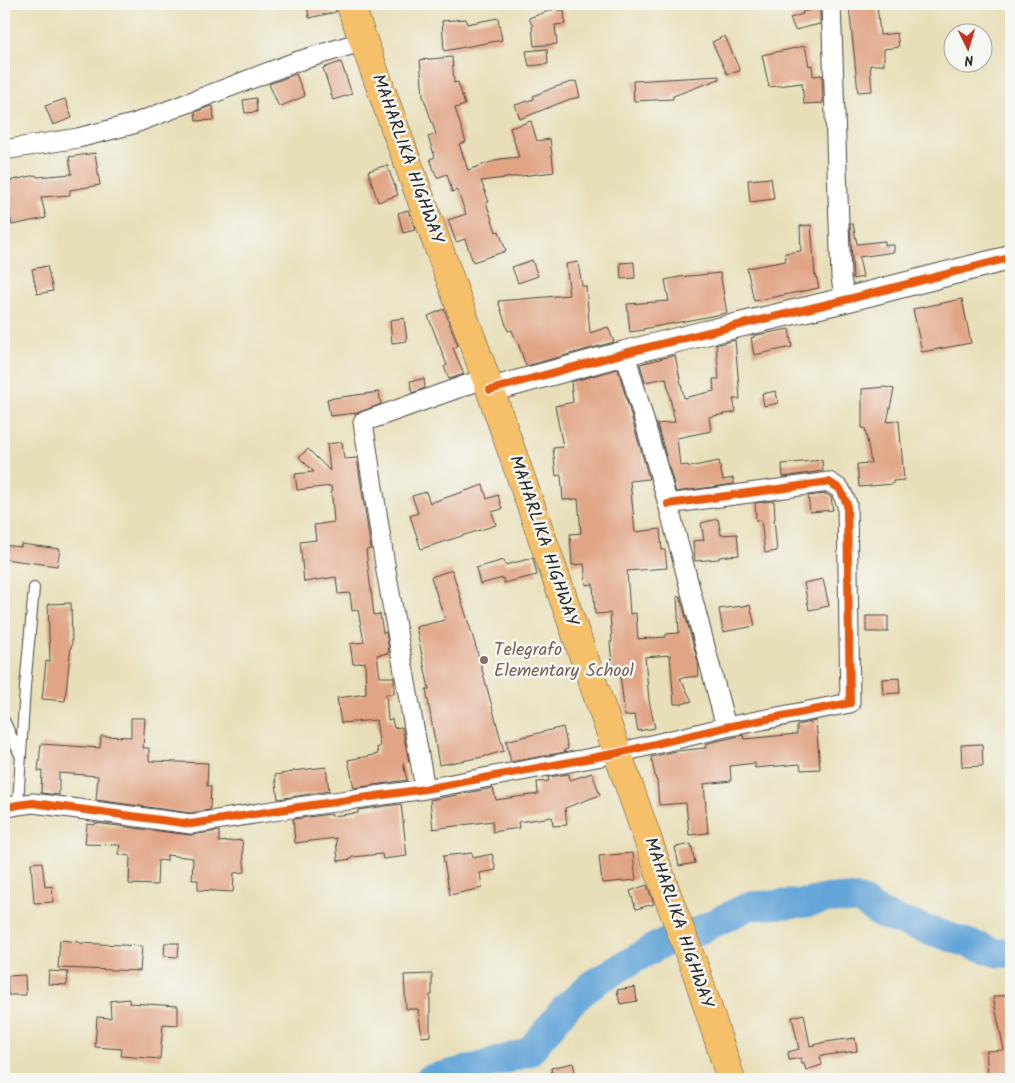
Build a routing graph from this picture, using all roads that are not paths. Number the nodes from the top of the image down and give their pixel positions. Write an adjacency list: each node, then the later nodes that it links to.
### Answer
1 (350, 4): 3 (highway, MAHARLIKA HIGHWAY)
2 (831, 4): 6 (street)
3 (364, 41): 4 (street); 8 (highway, MAHARLIKA HIGHWAY)
4 (4, 150)
5 (1011, 256): 6 (street)
6 (845, 300): 7 (street)
7 (625, 353): 8 (street); 9 (street)
8 (488, 384): 13 (highway, MAHARLIKA HIGHWAY); 15 (street)
9 (668, 504): 12 (street); 12 (street)
10 (34, 588): 14 (lane)
11 (4, 720): 14 (lane)
12 (726, 726): 13 (street)
13 (618, 753): 15 (street); 17 (highway, MAHARLIKA HIGHWAY)
14 (21, 756): 16 (lane)
15 (425, 788): 16 (street)
16 (11, 807)
17 (731, 1079)

